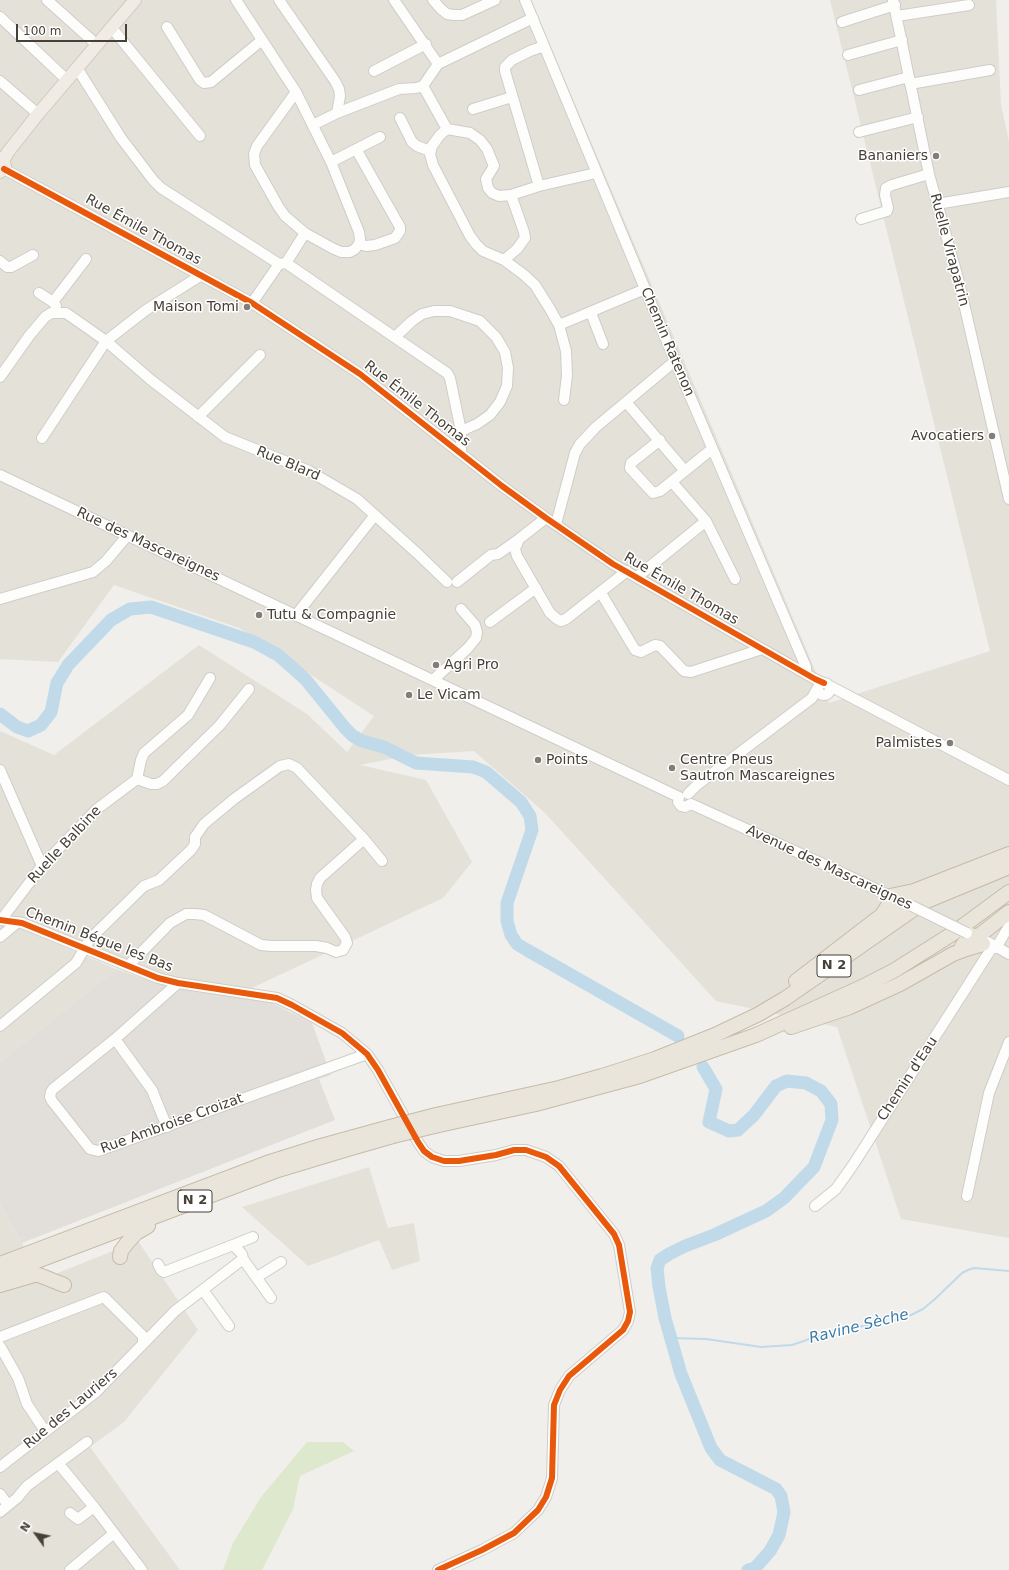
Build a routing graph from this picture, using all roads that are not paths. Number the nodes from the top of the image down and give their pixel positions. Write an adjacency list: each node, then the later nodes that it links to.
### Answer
1 (47, 0): 19 (street)
2 (135, 0): 16 (main road)
3 (236, 0): 17 (street)
4 (278, 0): 35 (street)
5 (394, 0): 20 (street)
6 (433, 0): 7 (street)
7 (495, 0)
8 (525, 0): 13 (street, Chemin Ratenon)
9 (894, 3): 11 (street, Ruelle Virapatrin); 14 (street)
10 (969, 4): 11 (street)
11 (897, 16): 18 (street, Ruelle Virapatrin)
12 (0, 17): 27 (street)
13 (533, 18): 21 (street, Chemin Ratenon); 23 (street)
14 (842, 22)
15 (166, 27): 17 (street)
16 (110, 28): 19 (main road); 42 (street)
17 (262, 40): 32 (street)
18 (902, 40): 22 (street); 29 (street, Ruelle Virapatrin)
19 (96, 44): 24 (main road)
20 (426, 44): 23 (street); 26 (street)
21 (544, 46): 33 (street); 48 (street, Chemin Ratenon)
22 (848, 56)
23 (438, 64): 30 (street)
24 (77, 68): 27 (main road); 61 (street)
25 (990, 70): 29 (street)
26 (374, 71)
27 (67, 80): 36 (main road)
28 (0, 81): 36 (street)
29 (909, 81): 31 (street); 37 (street, Ruelle Virapatrin)
30 (423, 86): 35 (street); 40 (street)
31 (859, 90)
32 (296, 92): 39 (street); 55 (street)
33 (512, 97): 34 (street); 50 (street)
34 (473, 108)
35 (337, 113): 39 (street)
36 (38, 114): 46 (main road)
37 (918, 117): 41 (street); 49 (street, Ruelle Virapatrin)
38 (400, 118): 45 (street)
39 (313, 125): 47 (street)
40 (447, 129): 45 (street); 52 (street)
41 (859, 132)
42 (200, 136)
43 (380, 137): 44 (street)
44 (356, 150): 47 (street); 56 (street)
45 (430, 151): 59 (street)
46 (2, 162): 62 (street, Rue Émile Thomas)
47 (331, 162): 56 (street)
48 (596, 173): 50 (street); 63 (street, Chemin Ratenon)
49 (929, 174): 53 (street, Ruelle Virapatrin); 54 (street)
50 (539, 186): 52 (street)
51 (1009, 192): 53 (street)
52 (511, 195): 59 (street)
53 (937, 204): 87 (street, Ruelle Virapatrin)
54 (862, 219)
55 (305, 233): 56 (street); 61 (street)
56 (359, 244)
57 (33, 256): 60 (street)
58 (86, 259): 65 (street)
59 (504, 260): 69 (street)
60 (0, 261)
61 (283, 264): 66 (street); 70 (street)
62 (200, 276): 66 (street, Rue Émile Thomas); 71 (street)
63 (645, 289): 68 (street); 74 (street, Chemin Ratenon)
64 (39, 293): 65 (street)
65 (53, 302): 67 (street)
66 (252, 303): 83 (street, Rue Émile Thomas)
67 (58, 312): 71 (street, Rue Blard); 75 (street)
68 (591, 313): 69 (street); 72 (street)
69 (559, 325): 76 (street)
70 (396, 337): 79 (street); 79 (street)
71 (106, 341): 78 (street, Rue Blard); 80 (street)
72 (603, 344)
73 (260, 355): 78 (street)
74 (675, 361): 77 (street); 82 (street, Chemin Ratenon)
75 (0, 377)
76 (564, 400)
77 (626, 402): 81 (street); 91 (street)
78 (198, 417): 88 (street, Rue Blard)
79 (461, 431): 83 (street)
80 (42, 438)
81 (660, 440): 84 (street); 86 (street)
82 (712, 449): 84 (street); 106 (street, Chemin Ratenon)
83 (461, 454): 89 (street, Rue Émile Thomas)
84 (685, 471): 86 (street)
85 (0, 475): 92 (street, Rue des Mascareignes)
86 (672, 482): 90 (street)
87 (1009, 499)
88 (376, 515): 93 (street, Rue Blard); 101 (street)
89 (546, 518): 91 (street, Rue Émile Thomas); 93 (street, Rue Blard)
90 (706, 521): 95 (street); 96 (street)
91 (556, 524): 94 (street, Rue Émile Thomas)
92 (127, 536): 99 (street); 101 (street, Rue des Mascareignes)
93 (519, 540): 97 (street)
94 (626, 571): 95 (street, Rue Émile Thomas); 98 (street)
95 (638, 577): 103 (street, Rue Émile Thomas)
96 (735, 579)
97 (536, 588): 98 (street); 102 (street)
98 (601, 592): 103 (street)
99 (0, 599)
100 (461, 609): 105 (street)
101 (296, 615): 105 (street, Avenue des Mascareignes)
102 (490, 622)
103 (762, 649): 106 (street, Rue Émile Thomas)
104 (210, 678): 109 (street)
105 (433, 680): 111 (street, Avenue des Mascareignes)
106 (819, 687): 110 (street); 111 (street)
107 (249, 689): 109 (street)
108 (0, 770): 115 (street)
109 (137, 779): 115 (street, Ruelle Balbine)
110 (1009, 780)
111 (686, 798): 118 (street, Avenue des Mascareignes)
112 (364, 839): 114 (street); 127 (street); 129 (street)
113 (1009, 854): 119 (highway)
114 (382, 861)
115 (42, 866): 122 (street, Ruelle Balbine)
116 (1009, 866): 136 (highway, N 2)
117 (1009, 892): 132 (highway, N 2)
118 (890, 896): 119 (highway); 121 (highway)
119 (912, 900): 121 (highway); 126 (street, Avenue des Mascareignes, bridge)
120 (1009, 912): 126 (highway)
121 (882, 915): 136 (highway)
122 (0, 920): 123 (street, Chemin Bégue les Bas)
123 (18, 922): 125 (street); 127 (street, Chemin Bégue les Bas)
124 (1009, 926): 126 (street, Chemin d'Eau)
125 (0, 937)
126 (985, 942): 128 (street, Avenue des Mascareignes); 132 (highway); 141 (street, Chemin d'Eau)
127 (84, 948): 129 (street, Chemin Bégue les Bas); 131 (street)
128 (1009, 954)
129 (128, 966): 130 (street, Chemin Bégue les Bas)
130 (178, 983): 133 (street, Rue Ambroise Croizat); 135 (street, Chemin Bégue les Bas)
131 (0, 1026)
132 (756, 1035): 137 (highway, N 2)
133 (115, 1038): 138 (street); 138 (street, Rue Ambroise Croizat)
134 (1009, 1042): 140 (street)
135 (367, 1054): 138 (street, Rue Ambroise Croizat); 172 (street, Chemin Bégue les Bas)
136 (655, 1059): 137 (highway, N 2)
137 (438, 1120): 139 (highway, N 2, bridge)
138 (167, 1127)
139 (392, 1132): 142 (highway, N 2); 148 (highway, N 2)
140 (967, 1196)
141 (815, 1206)
142 (166, 1213): 145 (highway); 150 (highway, N 2)
143 (252, 1237): 144 (street)
144 (233, 1245): 146 (street); 149 (street)
145 (120, 1257)
146 (243, 1259): 151 (street); 154 (street, Rue des Lauriers)
147 (281, 1262): 151 (street)
148 (0, 1264)
149 (158, 1264)
150 (0, 1275)
151 (256, 1277): 155 (street)
152 (0, 1284): 153 (highway)
153 (64, 1285)
154 (203, 1290): 156 (street); 158 (street, Rue des Lauriers)
155 (271, 1298)
156 (229, 1326)
157 (0, 1337): 158 (street)
158 (143, 1344): 160 (street, Rue des Lauriers)
159 (0, 1346): 160 (street)
160 (45, 1431): 163 (street, Rue des Lauriers)
161 (87, 1442): 162 (street)
162 (58, 1463): 165 (street); 166 (street)
163 (0, 1467)
164 (0, 1494): 165 (street)
165 (8, 1505): 167 (street)
166 (94, 1507): 168 (street); 169 (street)
167 (0, 1512)
168 (70, 1513)
169 (114, 1534): 170 (street); 171 (street)
170 (70, 1570)
171 (142, 1570)
172 (438, 1570)

